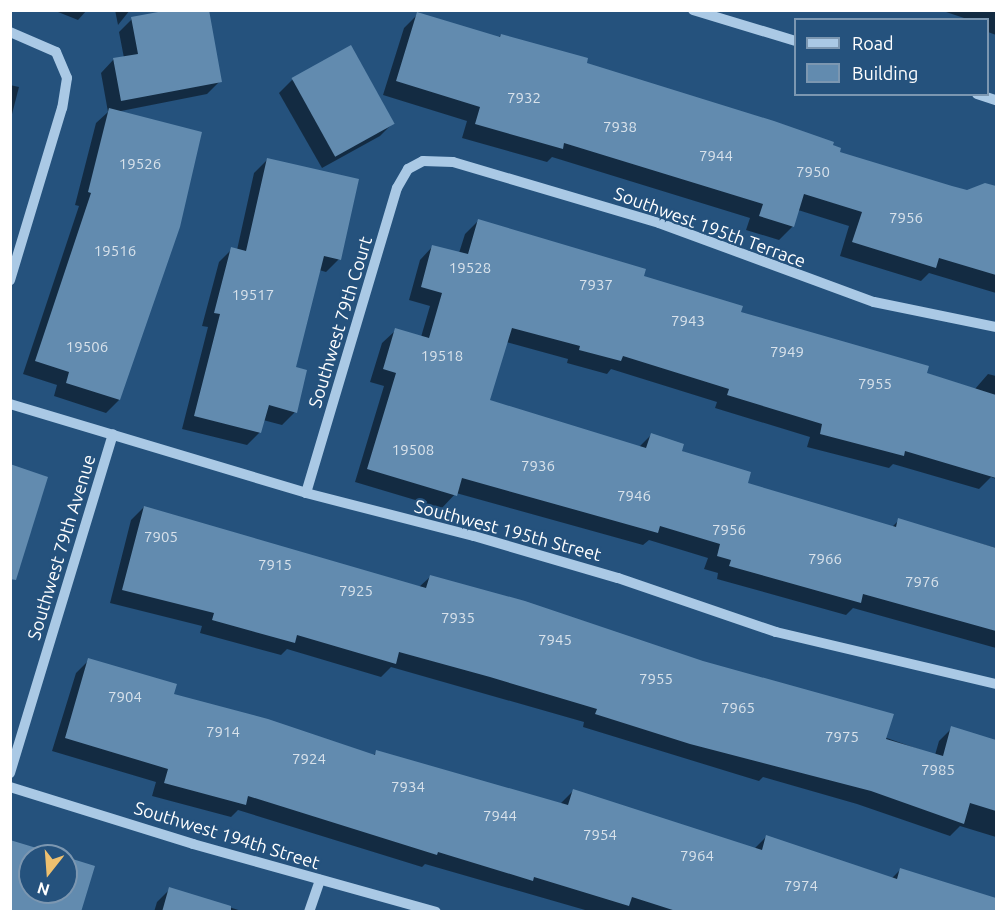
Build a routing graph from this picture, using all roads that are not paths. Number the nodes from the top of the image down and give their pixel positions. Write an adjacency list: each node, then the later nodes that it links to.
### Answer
1 (693, 10): 3 (street)
2 (10, 32): 5 (street)
3 (794, 41)
4 (413, 165): 6 (street, Southwest 195th Terrace); 9 (street, Southwest 79th Court)
5 (10, 280)
6 (996, 327)
7 (10, 404): 8 (street, Southwest 195th Street)
8 (113, 434): 9 (street, Southwest 195th Street); 11 (street, Southwest 79th Avenue)
9 (306, 494): 10 (street, Southwest 195th Street)
10 (996, 684)
11 (10, 773)
12 (10, 787): 13 (street, Southwest 194th Street)
13 (320, 880): 14 (street); 15 (street, Southwest 194th Street)
14 (309, 912)
15 (436, 912)

